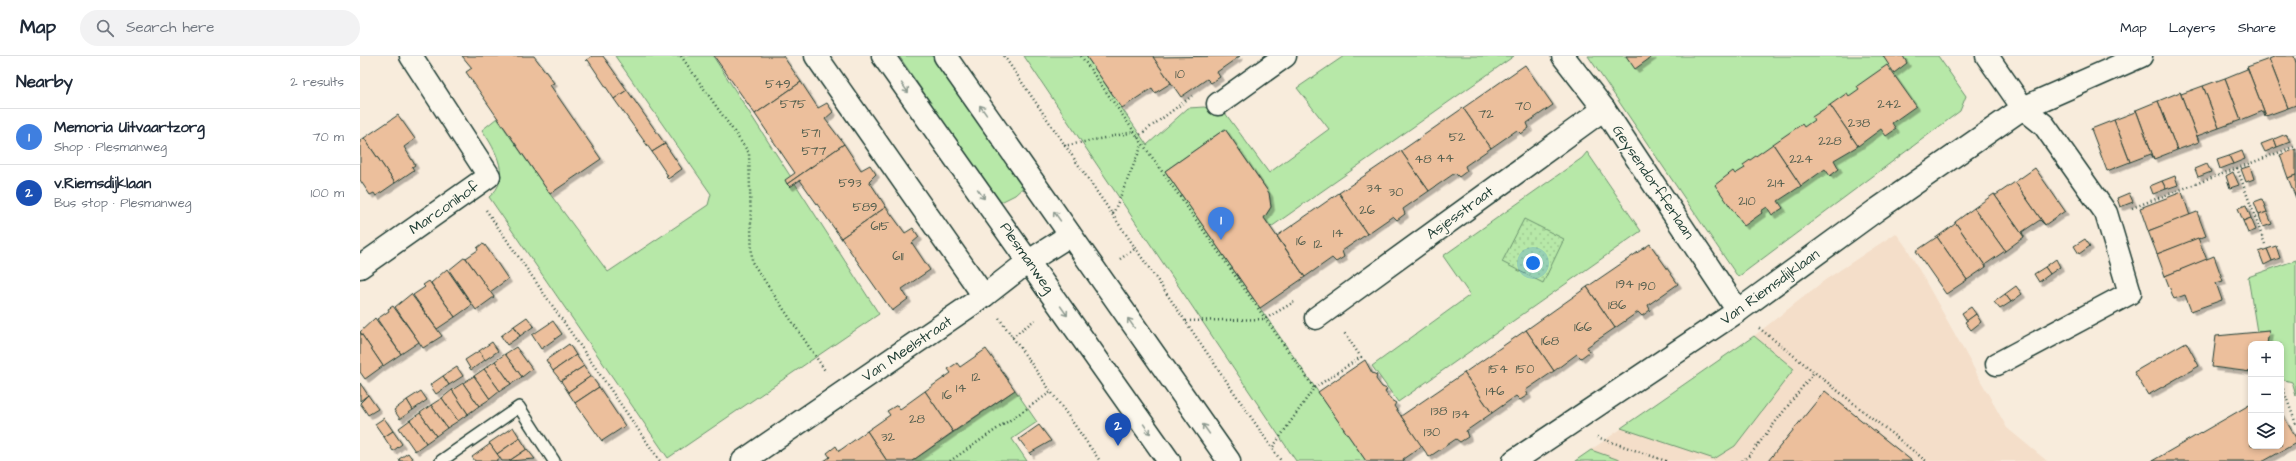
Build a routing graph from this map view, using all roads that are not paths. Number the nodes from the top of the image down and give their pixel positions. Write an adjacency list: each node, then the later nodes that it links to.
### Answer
1 (411, 56): 14 (street, Marconihof)
2 (816, 56): 15 (street)
3 (883, 56): 13 (street, Plesmanweg, one-way to 13)
4 (945, 56): 12 (street, one-way to 4)
5 (1285, 56): 9 (street)
6 (1563, 56): 11 (street, Geysendorfferlaan)
7 (1987, 56): 10 (street)
8 (2141, 56): 10 (street, Van Riemsdijklaan)
9 (1218, 104)
10 (2023, 108): 16 (street, Van Riemsdijklaan); 18 (street)
11 (1604, 109): 16 (street, Geysendorfferlaan); 17 (street, Asjesstraat)
12 (1070, 235): 13 (street, Van Meelstraat); 23 (street, one-way to 12)
13 (1029, 261): 15 (street, Van Meelstraat); 22 (street, Plesmanweg, one-way to 22)
14 (360, 267)
15 (984, 296): 21 (street, Van Meelstraat)
16 (1738, 311): 24 (street, Van Riemsdijklaan)
17 (1322, 313)
18 (1997, 364)
19 (440, 461): 20 (lane)
20 (554, 461)
21 (743, 461)
22 (1169, 461)
23 (1229, 461)
24 (1514, 461)

